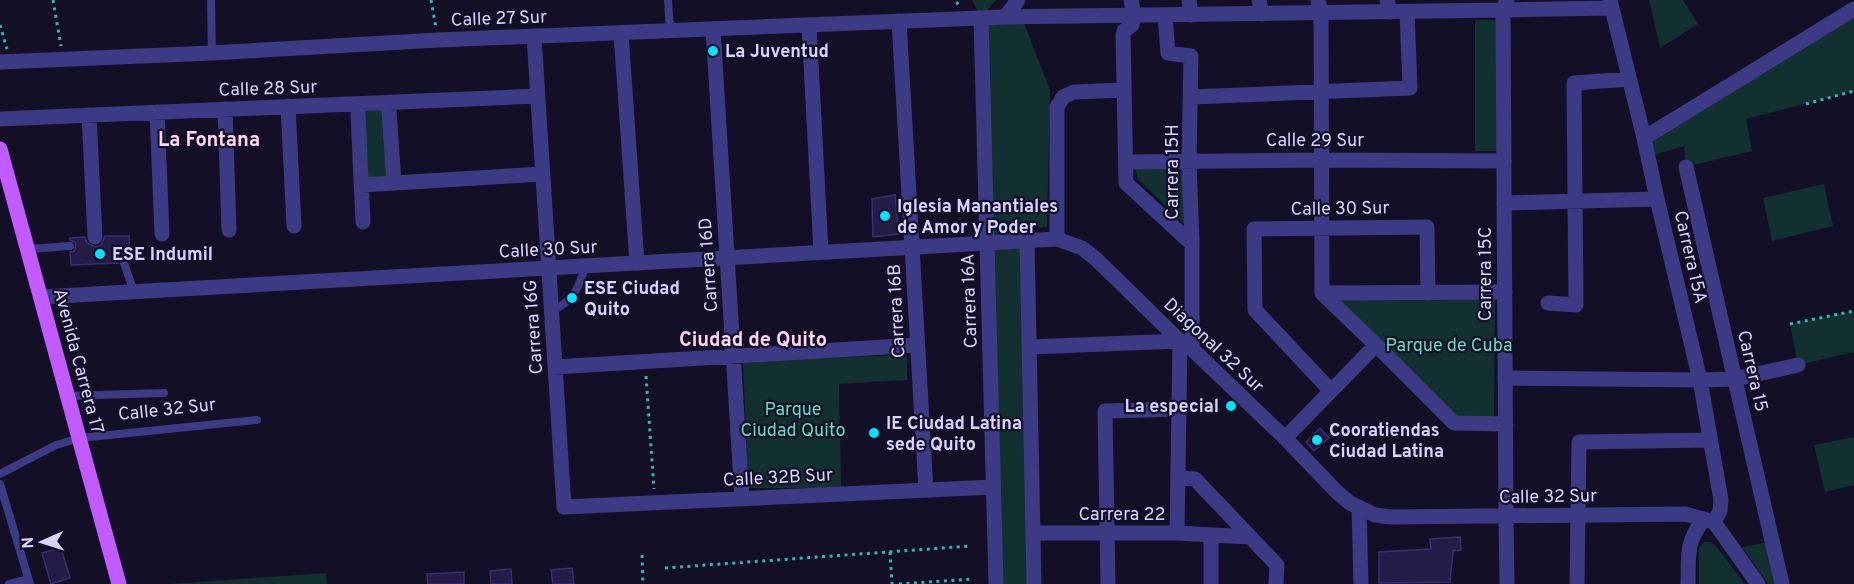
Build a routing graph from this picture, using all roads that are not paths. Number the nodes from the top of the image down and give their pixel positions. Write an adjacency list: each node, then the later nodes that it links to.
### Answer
1 (210, 0): 24 (lane)
2 (668, 0): 21 (lane)
3 (1018, 0): 16 (street)
4 (1131, 0): 14 (street)
5 (1611, 4): 7 (street, Calle 27 Sur); 26 (street, Carrera 15A)
6 (1450, 5): 7 (street, Calle 27 Sur); 13 (street, Calle 27 Sur)
7 (1505, 5): 42 (street, Carrera 15C)
8 (1388, 6): 10 (street, Calle 27 Sur); 13 (street, Calle 27 Sur)
9 (1261, 7): 10 (street, Calle 27 Sur); 11 (street, Calle 27 Sur)
10 (1319, 7): 28 (street)
11 (1190, 8): 15 (street, Calle 27 Sur)
12 (1854, 9): 38 (street)
13 (1407, 12): 28 (street)
14 (1134, 16): 15 (street, Calle 27 Sur); 16 (street, Calle 27 Sur); 27 (street)
15 (1166, 16): 30 (street, Carrera 15H)
16 (1005, 17): 17 (street, Calle 27 Sur)
17 (981, 18): 18 (street, Calle 27 Sur); 59 (street, Carrera 16A)
18 (898, 21): 19 (street, Calle 27 Sur); 62 (street, Carrera 16B)
19 (808, 25): 20 (street, Calle 27 Sur); 64 (street)
20 (713, 29): 21 (street, Calle 27 Sur); 65 (street, Carrera 16D)
21 (670, 30): 22 (street, Calle 27 Sur)
22 (621, 33): 23 (street, Calle 27 Sur); 67 (street)
23 (534, 36): 24 (street, Calle 27 Sur); 29 (street, Carrera 16G)
24 (212, 53): 25 (street, Calle 27 Sur)
25 (5, 62)
26 (1629, 79): 38 (street, Carrera 15A); 49 (street)
27 (1124, 90): 43 (street); 57 (street)
28 (1320, 91): 30 (street); 41 (street)
29 (537, 96): 31 (street, Calle 28 Sur); 45 (street, Carrera 16G)
30 (1192, 97): 40 (street, Carrera 15H)
31 (288, 106): 32 (street, Calle 28 Sur); 52 (street)
32 (225, 109): 34 (street, Calle 28 Sur); 54 (street)
33 (389, 111): 46 (street)
34 (157, 112): 36 (street, Calle 28 Sur); 55 (street)
35 (358, 114): 47 (street)
36 (89, 115): 37 (street, Calle 28 Sur); 56 (street)
37 (0, 118)
38 (1644, 138): 48 (street, Carrera 15A)
39 (0, 149): 63 (main road, Avenida Carrera 17)
40 (1189, 160): 41 (street, Calle 29 Sur); 43 (street, Calle 29 Sur); 60 (street, Carrera 15H)
41 (1321, 160): 42 (street, Calle 29 Sur); 53 (street)
42 (1504, 161): 50 (street, Carrera 15C)
43 (1126, 162): 60 (street)
44 (1686, 167): 85 (street, Carrera 15)
45 (542, 174): 46 (street); 69 (street, Carrera 16G)
46 (394, 183): 47 (street)
47 (361, 185): 51 (street)
48 (1657, 199): 49 (street); 86 (street, Carrera 15A)
49 (1575, 201): 50 (street); 75 (street)
50 (1504, 203): 71 (street, Carrera 15C)
51 (363, 222)
52 (294, 226)
53 (1321, 227): 72 (street); 73 (street, Calle 30 Sur); 87 (street, Calle 30 Sur)
54 (229, 230)
55 (162, 234)
56 (95, 237)
57 (1057, 239): 58 (street, Calle 30 Sur); 78 (street, Diagonal 32 Sur)
58 (1027, 241): 59 (street, Calle 30 Sur); 80 (street)
59 (987, 243): 62 (street, Calle 30 Sur); 99 (street, Carrera 16A)
60 (1192, 243): 78 (street, Carrera 15H)
61 (70, 246): 63 (lane)
62 (912, 247): 64 (street, Calle 30 Sur); 77 (street, Carrera 16B)
63 (28, 249): 74 (main road, Avenida Carrera 17)
64 (821, 252): 65 (street, Calle 30 Sur)
65 (726, 258): 67 (street, Calle 30 Sur); 81 (street, Carrera 16D)
66 (124, 263): 70 (lane)
67 (637, 263): 68 (street, Calle 30 Sur)
68 (585, 266): 69 (street, Calle 30 Sur); 76 (lane)
69 (548, 268): 70 (street, Calle 30 Sur); 76 (street, Carrera 16G)
70 (134, 292): 74 (street, Calle 30 Sur)
71 (1504, 292): 73 (street); 84 (street, Carrera 15C)
72 (1322, 293): 73 (street); 79 (street)
73 (1428, 293)
74 (41, 297): 89 (main road, Avenida Carrera 17)
75 (1548, 303)
76 (551, 312): 83 (street, Carrera 16G)
77 (917, 345): 81 (street); 100 (street, Carrera 16B)
78 (1186, 345): 80 (street); 90 (street, Carrera 15H); 94 (street, Diagonal 32 Sur)
79 (1377, 345): 87 (street); 92 (street)
80 (1029, 347): 107 (street)
81 (733, 356): 83 (street); 101 (street, Carrera 16D)
82 (1798, 365): 85 (street)
83 (555, 367): 102 (street, Carrera 16G)
84 (1505, 378): 86 (street); 92 (street, Carrera 15C)
85 (1735, 379): 86 (street); 125 (street, Carrera 15)
86 (1700, 380): 95 (street, Carrera 15A)
87 (1331, 391): 94 (street)
88 (165, 393): 89 (lane)
89 (67, 396): 93 (main road, Avenida Carrera 17)
90 (1179, 409): 97 (street, Carrera 15H); 109 (street)
91 (257, 420): 93 (lane, Calle 32 Sur)
92 (1506, 424): 105 (street, Carrera 15C)
93 (80, 438): 96 (lane, Calle 32 Sur); 114 (main road, Avenida Carrera 17)
94 (1285, 438): 103 (street, Diagonal 32 Sur)
95 (1710, 440): 104 (street); 106 (street, Carrera 15A)
96 (0, 474)
97 (1178, 478): 108 (street, Carrera 15H); 111 (street)
98 (0, 484): 112 (lane)
99 (993, 487): 100 (street, Calle 32B Sur); 115 (street, Carrera 16A)
100 (926, 490): 101 (street, Calle 32B Sur)
101 (742, 498): 102 (street, Calle 32B Sur)
102 (564, 507)
103 (1359, 507): 105 (street, Calle 32 Sur); 120 (street)
104 (1577, 516): 105 (street, Calle 32 Sur); 106 (street, Calle 32 Sur); 122 (street)
105 (1506, 517): 121 (street, Carrera 15C)
106 (1709, 521): 123 (street, Carrera 15A); 124 (street)
107 (1033, 533): 109 (street, Carrera 22); 116 (street)
108 (1177, 533): 109 (street, Carrera 22); 110 (street, Carrera 22)
109 (1107, 534): 117 (street)
110 (1211, 535): 111 (street, Carrera 22); 118 (street)
111 (1250, 537): 119 (street)
112 (29, 581): 113 (lane)
113 (9, 584)
114 (119, 584)
115 (996, 584)
116 (1034, 584)
117 (1108, 584)
118 (1211, 584)
119 (1276, 584)
120 (1361, 584)
121 (1507, 584)
122 (1577, 584)
123 (1688, 584)
124 (1758, 584)
125 (1782, 584)

